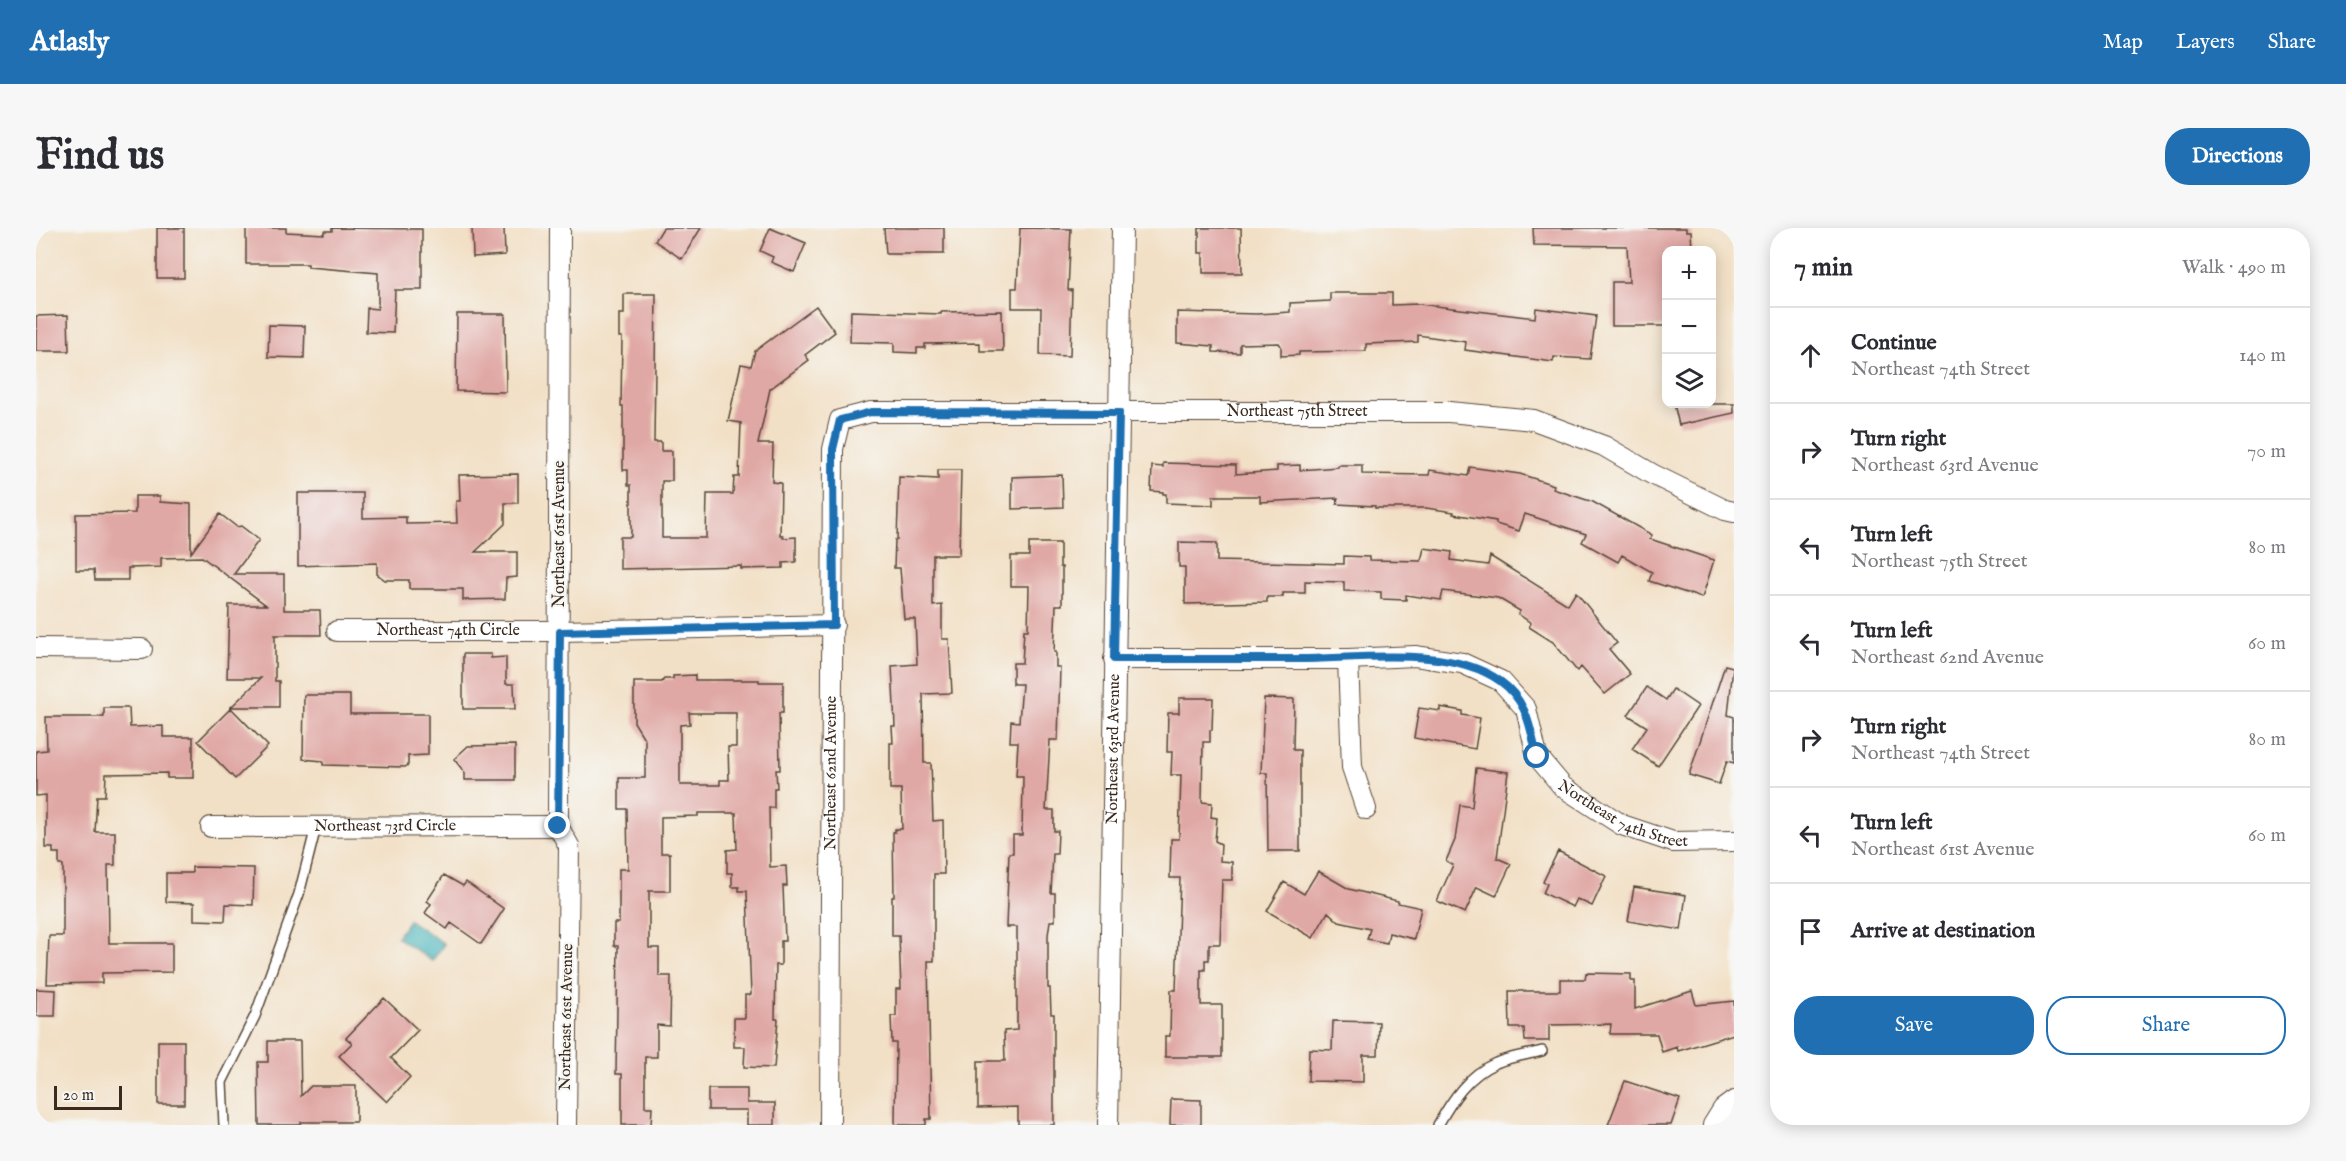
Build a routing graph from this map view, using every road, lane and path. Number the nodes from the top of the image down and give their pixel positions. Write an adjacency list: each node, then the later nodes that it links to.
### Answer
1 (560, 228): 8 (street, Northeast 61st Avenue)
2 (1122, 228): 3 (street, Northeast 63rd Avenue)
3 (1119, 413): 4 (street, Northeast 75th Street); 5 (street, Northeast 75th Street); 11 (street, Northeast 63rd Avenue)
4 (840, 420): 6 (street, Northeast 62nd Avenue)
5 (1734, 512)
6 (834, 625): 8 (street); 21 (street, Northeast 62nd Avenue)
7 (337, 631): 8 (street, Northeast 74th Circle)
8 (560, 632): 14 (street, Northeast 61st Avenue)
9 (36, 648): 10 (street)
10 (142, 649)
11 (1114, 659): 12 (street, Northeast 74th Street); 22 (street, Northeast 63rd Avenue)
12 (1348, 659): 13 (street); 17 (street, Northeast 74th Street)
13 (1366, 809)
14 (558, 826): 16 (street, Northeast 73rd Circle); 20 (street, Northeast 61st Avenue)
15 (211, 827): 16 (street, Northeast 73rd Circle)
16 (316, 827): 19 (lane)
17 (1734, 841)
18 (1542, 1051): 23 (lane)
19 (224, 1125)
20 (566, 1125)
21 (830, 1125)
22 (1108, 1125)
23 (1438, 1125)

